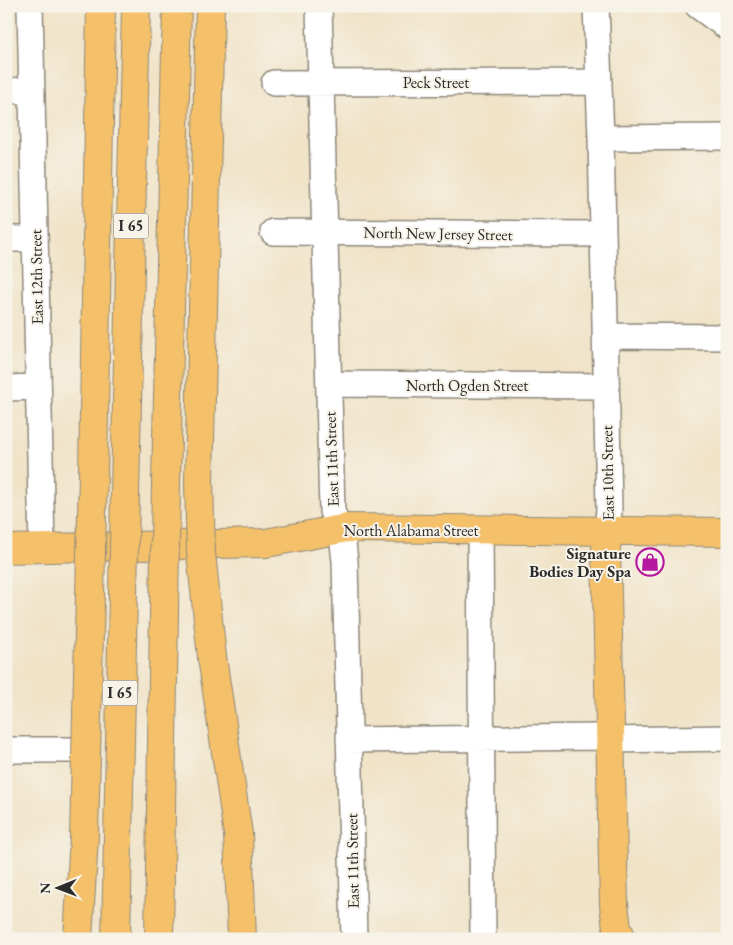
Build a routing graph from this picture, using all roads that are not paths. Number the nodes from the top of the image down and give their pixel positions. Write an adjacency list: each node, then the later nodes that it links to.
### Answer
1 (30, 6): 13 (street, East 12th Street)
2 (101, 6): 40 (main road, bridge)
3 (136, 6): 41 (main road, I 65, bridge)
4 (177, 6): 42 (main road, I 65, bridge)
5 (210, 6): 43 (main road, bridge)
6 (319, 6): 12 (street, East 11th Street)
7 (596, 6): 10 (street, East 10th Street)
8 (700, 7): 9 (street)
9 (727, 27)
10 (599, 82): 12 (street, Peck Street); 16 (street, East 10th Street)
11 (274, 83): 12 (street, Peck Street)
12 (321, 83): 18 (street, East 11th Street)
13 (32, 90): 14 (street); 20 (street, East 12th Street)
14 (6, 91)
15 (727, 137): 16 (street)
16 (600, 138): 19 (street, East 10th Street)
17 (273, 232): 18 (street, North New Jersey Street)
18 (324, 232): 19 (street, North New Jersey Street); 24 (street, East 11th Street)
19 (602, 234): 22 (street, East 10th Street)
20 (35, 238): 21 (street); 26 (street, East 12th Street)
21 (6, 239)
22 (605, 336): 23 (street); 25 (street, East 10th Street)
23 (727, 337)
24 (329, 384): 25 (street, North Ogden Street); 28 (street, East 11th Street)
25 (606, 386): 30 (street, East 10th Street)
26 (38, 387): 27 (street); 32 (street, East 12th Street)
27 (6, 388)
28 (337, 530): 29 (main road, North Alabama Street); 32 (main road, North Alabama Street); 36 (street, East 11th Street)
29 (480, 530): 30 (main road, North Alabama Street); 34 (street)
30 (607, 532): 31 (main road, North Alabama Street); 37 (main road, East 10th Street)
31 (727, 532)
32 (42, 548): 33 (main road, North Alabama Street)
33 (6, 549)
34 (482, 738): 36 (street); 37 (street); 45 (street)
35 (727, 738): 37 (street)
36 (349, 740): 44 (street, East 11th Street)
37 (610, 740): 46 (main road, East 10th Street)
38 (6, 750): 39 (street)
39 (70, 750)
40 (78, 939)
41 (116, 939)
42 (159, 939)
43 (242, 939)
44 (354, 939)
45 (483, 939)
46 (622, 939)

